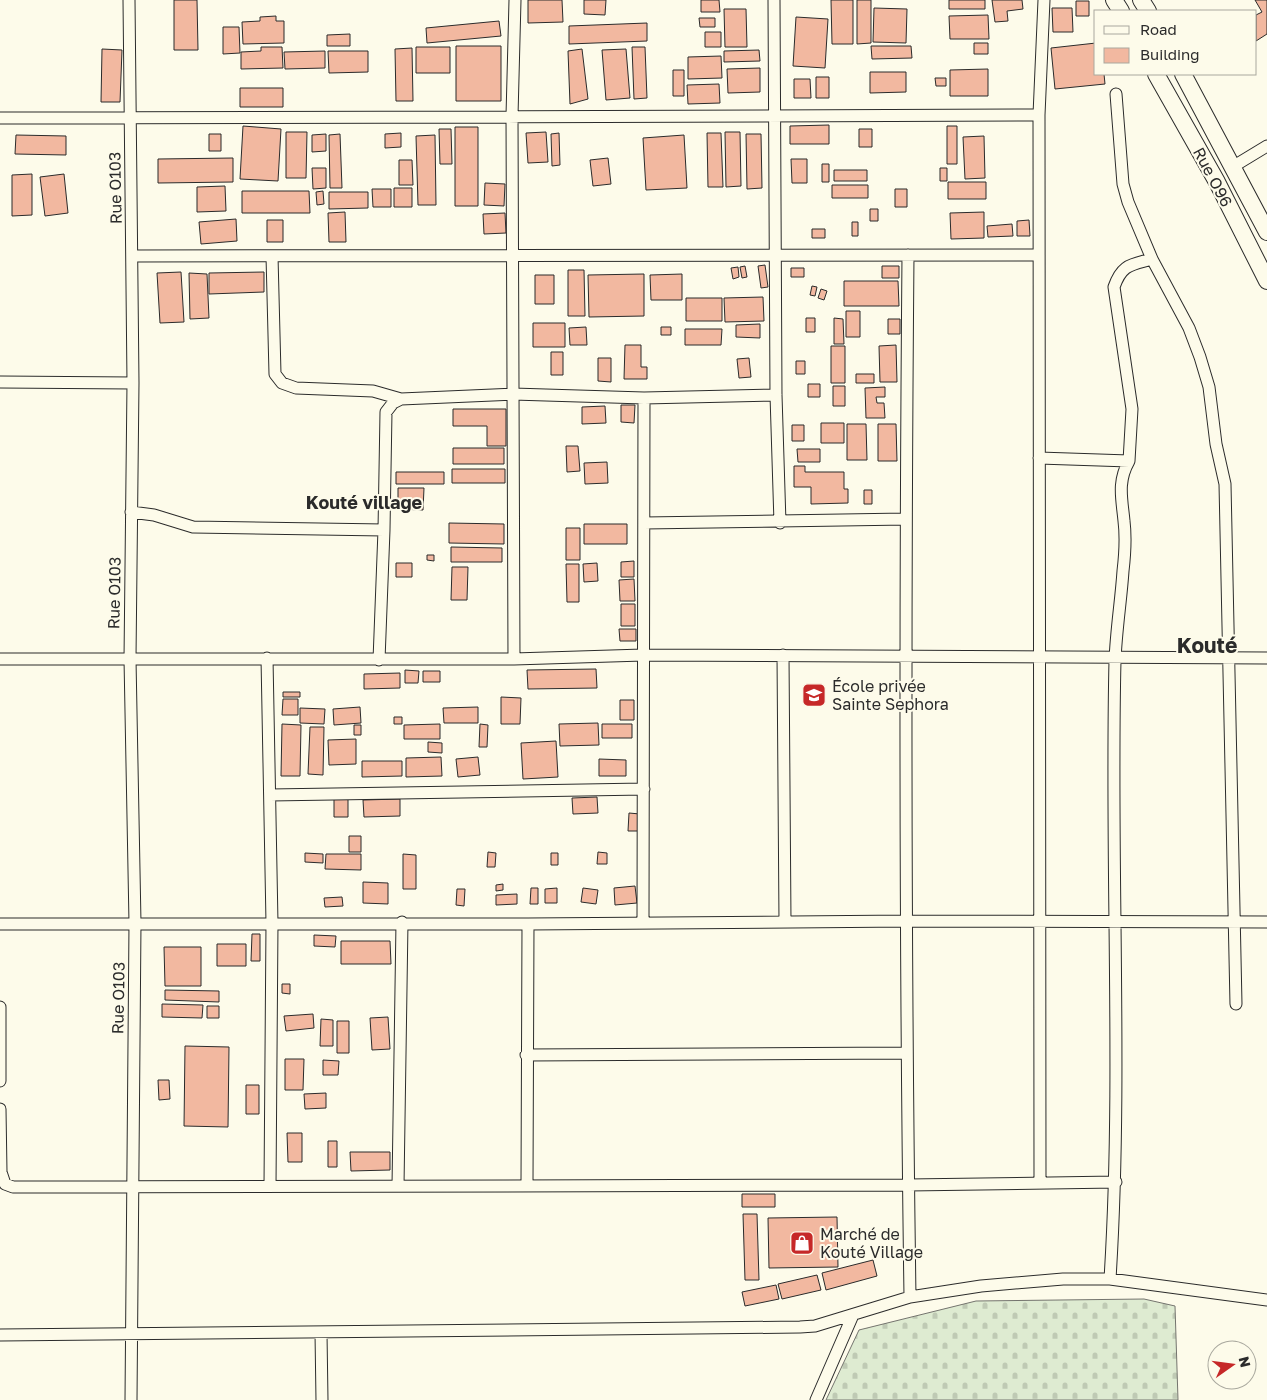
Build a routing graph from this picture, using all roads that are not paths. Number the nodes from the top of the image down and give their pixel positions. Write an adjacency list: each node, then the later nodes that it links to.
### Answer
1 (130, 0): 10 (street, Rue O103)
2 (515, 0): 9 (street)
3 (774, 0): 12 (street)
4 (1044, 0): 8 (street)
5 (1157, 75): 23 (main road, Rue O96)
6 (1184, 75): 14 (main road, Rue O96)
7 (1116, 94): 22 (street)
8 (1039, 115): 12 (street); 17 (street)
9 (512, 116): 10 (street); 12 (street); 20 (street)
10 (130, 117): 11 (street); 18 (street, Rue O103)
11 (0, 118)
12 (773, 118): 21 (street)
13 (1267, 146): 14 (street)
14 (1234, 166): 15 (main road, Rue O96)
15 (1267, 232)
16 (908, 255): 17 (street); 21 (street); 33 (street)
17 (1039, 255): 30 (street)
18 (132, 256): 19 (street); 25 (street, Rue O103)
19 (272, 256): 20 (street); 29 (street)
20 (514, 256): 21 (street); 26 (street)
21 (775, 256): 27 (street)
22 (1152, 259): 31 (street); 43 (street)
23 (1267, 281)
24 (0, 382): 25 (street)
25 (133, 383): 32 (street, Rue O103)
26 (513, 394): 28 (street); 29 (street); 47 (street)
27 (776, 395): 28 (street); 35 (street)
28 (644, 398): 34 (street)
29 (401, 399): 36 (street)
30 (1040, 458): 31 (street); 41 (street)
31 (1129, 461): 42 (street)
32 (131, 512): 36 (street); 46 (street, Rue O103)
33 (906, 520): 35 (street); 39 (street)
34 (644, 523): 35 (street); 37 (street)
35 (780, 523)
36 (384, 530): 48 (street)
37 (643, 655): 38 (street); 47 (street); 49 (street)
38 (783, 655): 39 (street); 51 (street)
39 (907, 656): 41 (street); 52 (street)
40 (267, 658): 46 (street); 48 (street); 50 (street)
41 (1038, 658): 42 (street); 53 (street)
42 (1115, 658): 43 (street); 54 (street)
43 (1229, 658): 44 (street); 57 (street)
44 (1267, 658)
45 (0, 659): 46 (street)
46 (130, 659): 61 (street, Rue O103)
47 (514, 659): 48 (street)
48 (379, 660)
49 (644, 789): 50 (street); 56 (street)
50 (270, 796): 59 (street)
51 (785, 921): 52 (street); 56 (street)
52 (907, 921): 53 (street); 65 (street)
53 (1038, 921): 54 (street); 70 (street)
54 (1113, 921): 57 (street); 69 (street)
55 (402, 922): 59 (street); 62 (street); 75 (street)
56 (644, 922): 62 (street)
57 (1234, 922): 58 (street); 63 (street)
58 (1267, 922)
59 (272, 923): 61 (street); 74 (street)
60 (0, 924): 61 (street)
61 (135, 924): 73 (street, Rue O103)
62 (528, 924): 66 (street)
63 (1236, 1004)
64 (0, 1007): 67 (street)
65 (906, 1053): 66 (street); 72 (street)
66 (526, 1055): 71 (street)
67 (0, 1081)
68 (0, 1109): 73 (street)
69 (1116, 1182): 70 (street); 76 (street)
70 (1040, 1183): 72 (street)
71 (527, 1185): 72 (street); 75 (street)
72 (908, 1185): 77 (street)
73 (131, 1186): 74 (street); 82 (street, Rue O103)
74 (270, 1186): 75 (street)
75 (398, 1186)
76 (1110, 1279): 77 (street); 78 (street)
77 (910, 1297): 79 (street)
78 (1267, 1300)
79 (852, 1315): 80 (street); 85 (street)
80 (321, 1333): 82 (street); 84 (street)
81 (0, 1334): 82 (street)
82 (132, 1335): 83 (street, Rue O103)
83 (131, 1400)
84 (322, 1400)
85 (816, 1400)

